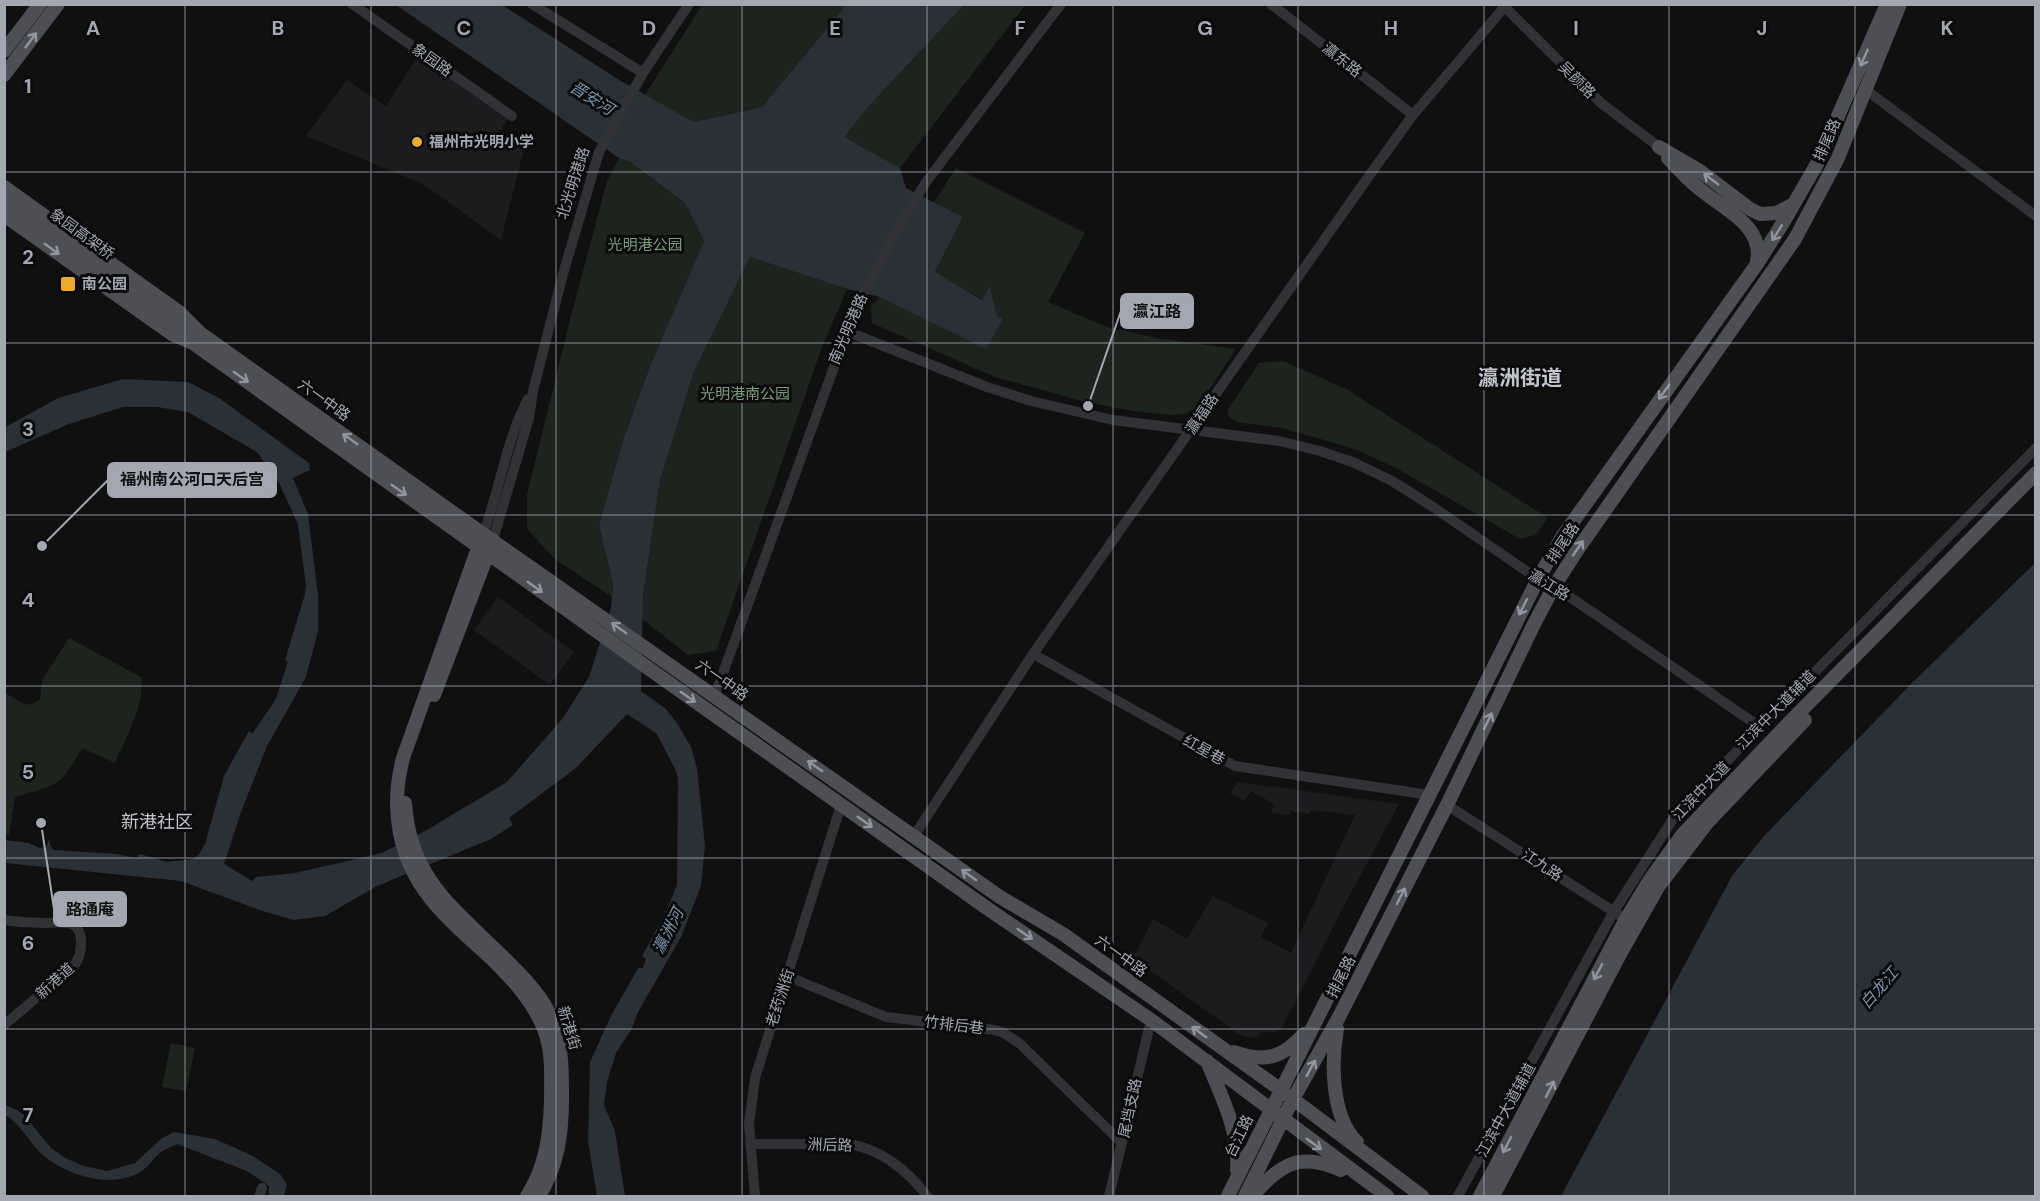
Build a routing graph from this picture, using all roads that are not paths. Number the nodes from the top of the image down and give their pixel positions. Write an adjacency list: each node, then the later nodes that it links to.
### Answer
1 (40, 4): 11 (main road)
2 (58, 4): 13 (main road, one-way to 2)
3 (532, 4): 12 (street)
4 (688, 4): 12 (street, 北光明港路)
5 (1061, 4): 26 (street, 南光明港路)
6 (1271, 4): 15 (street, 瀛东路)
7 (1887, 4): 21 (main road, 排尾路, one-way to 21)
8 (1900, 4): 14 (main road, 排尾路)
9 (1505, 5): 15 (street, 瀛福路); 17 (street, 吴颜路)
10 (357, 6): 16 (street, 象园路)
11 (4, 51)
12 (643, 74): 32 (street, 北光明港路)
13 (4, 75)
14 (1866, 90): 24 (street); 34 (main road, 排尾路, one-way to 14)
15 (1413, 115): 28 (street, 瀛福路)
16 (512, 116)
17 (1659, 147): 19 (main road, one-way to 17); 22 (main road)
18 (4, 187): 27 (main road, 六一中路)
19 (1734, 197): 21 (main road); 22 (main road)
20 (4, 199): 27 (main road, 象园高架桥)
21 (1796, 201): 25 (main road, 排尾路, one-way to 25)
22 (1724, 208): 25 (main road)
23 (4, 215): 27 (main road, 六一中路, one-way to 27)
24 (2036, 216)
25 (1756, 264): 33 (main road, 排尾路, one-way to 33)
26 (846, 331): 28 (street, 瀛江路); 36 (street, 南光明港路)
27 (197, 338): 32 (main road, 六一中路)
28 (1192, 430): 33 (street, 瀛江路); 35 (street, 瀛福路)
29 (2036, 448): 37 (street, 江滨中大道辅道)
30 (2036, 473): 43 (main road, 江滨中大道)
31 (2036, 486): 43 (main road, 江滨中大道)
32 (486, 543): 36 (main road, 六一中路, one-way to 32); 39 (main road, 六一中路, one-way to 39, bridge); 42 (main road)
33 (1538, 579): 34 (street, 瀛江路); 38 (main road, 排尾路, one-way to 38)
34 (1554, 588): 37 (street, 瀛江路); 40 (main road, 排尾路, one-way to 34)
35 (1033, 654): 38 (street, 红星巷); 41 (street, 瀛福路)
36 (715, 695): 41 (main road, 六一中路, one-way to 36)
37 (1760, 727): 43 (street, 江滨中大道辅道)
38 (1430, 795): 46 (main road, 排尾路)
39 (841, 805): 45 (street, 老药洲街); 48 (main road, 六一中路, one-way to 48)
40 (1447, 805): 43 (street, 江九路); 47 (main road, 排尾路, one-way to 40)
41 (914, 836): 50 (main road, 六一中路, one-way to 41)
42 (421, 877): 61 (main road, 新港街); 62 (main road, 新港街)
43 (1625, 918): 70 (street, 江滨中大道辅道); 71 (main road, 江滨中大道, one-way to 71); 72 (main road, 江滨中大道, one-way to 43)
44 (4, 920): 49 (street, 新港道)
45 (787, 976): 56 (street, 竹排后巷); 57 (street, 老药洲街)
46 (1323, 1008): 50 (main road); 52 (main road, 排尾路)
47 (1339, 1017): 53 (main road, 排尾路, one-way to 47); 58 (main road)
48 (1150, 1020): 51 (main road, 六一中路); 56 (street, 尾垱支路)
49 (4, 1025)
50 (1220, 1047): 52 (main road, 六一中路)
51 (1207, 1061): 54 (main road, 六一中路); 60 (main road)
52 (1281, 1090): 53 (main road, 六一中路); 54 (main road, 台江路)
53 (1293, 1099): 55 (main road, 排尾路); 58 (main road, 六一中路)
54 (1270, 1110): 55 (main road, 六一中路); 60 (main road, 台江路)
55 (1282, 1120): 59 (main road, 六一中路, one-way to 59); 66 (main road)
56 (1122, 1143): 65 (street, 尾垱支路)
57 (750, 1144): 63 (street, 老药洲街); 64 (street, 洲后路)
58 (1376, 1160): 69 (main road, 六一中路)
59 (1362, 1179): 67 (main road); 68 (main road, 六一中路)
60 (1230, 1191)
61 (527, 1197)
62 (539, 1197)
63 (755, 1197)
64 (927, 1197)
65 (1109, 1197)
66 (1245, 1197)
67 (1252, 1197)
68 (1387, 1197)
69 (1422, 1197)
70 (1458, 1197)
71 (1480, 1197)
72 (1493, 1197)

